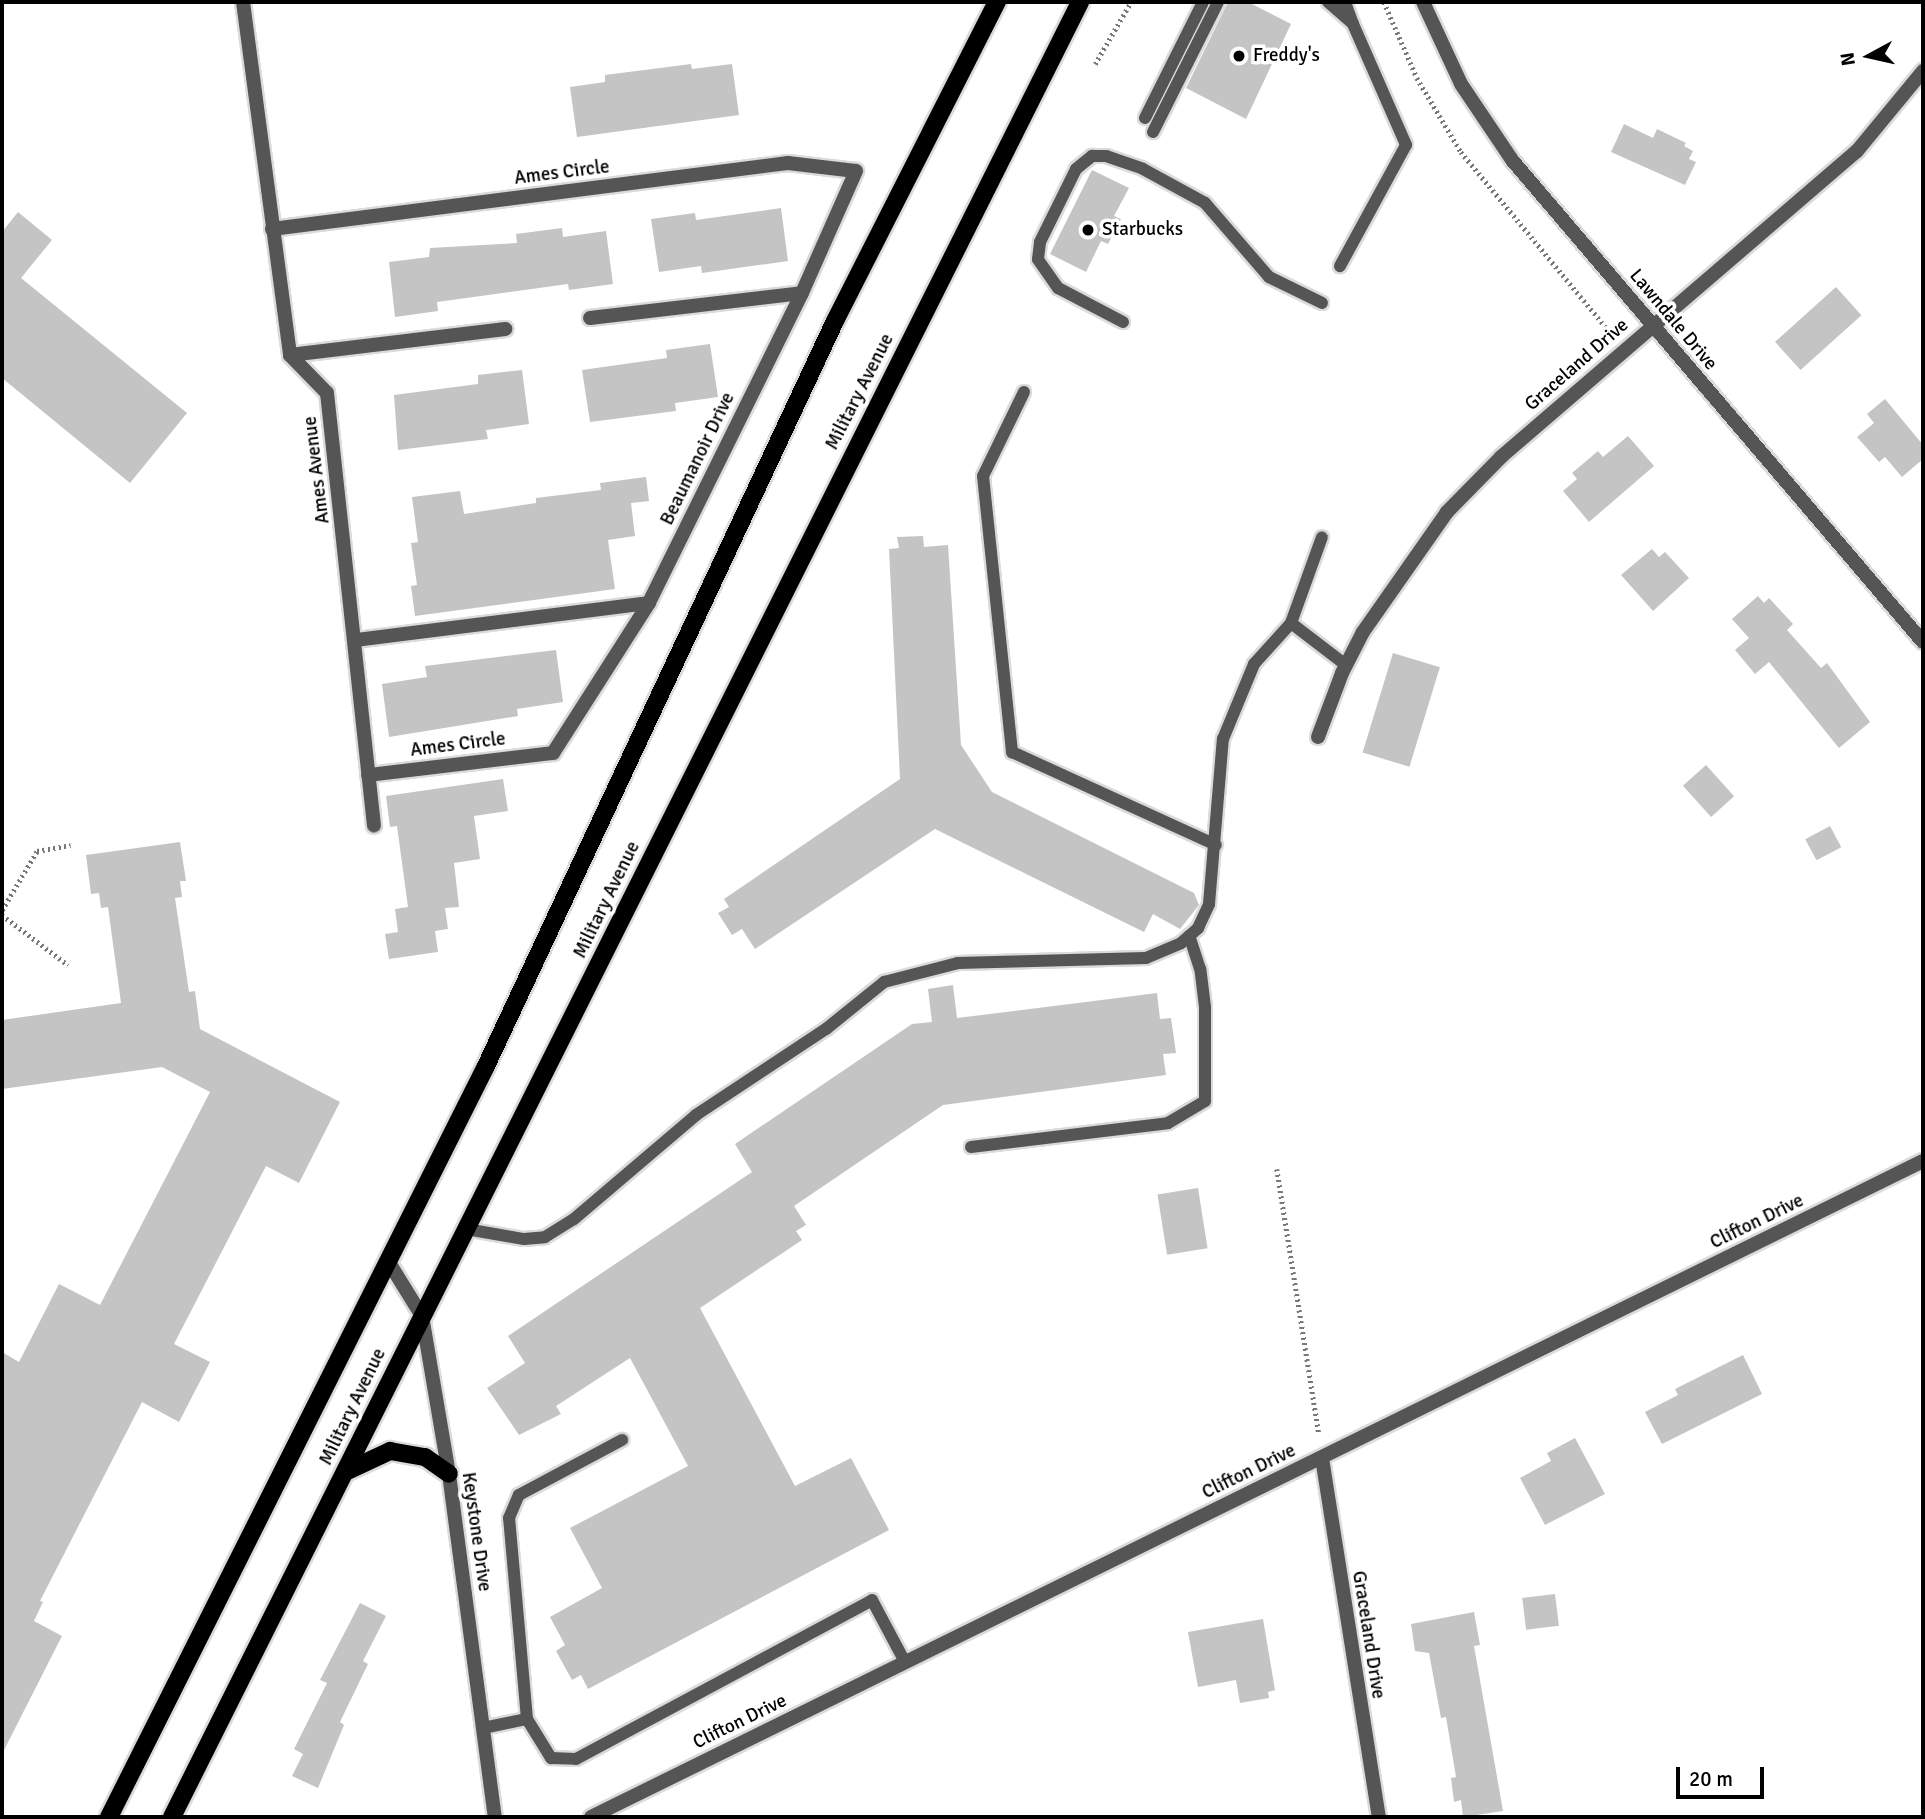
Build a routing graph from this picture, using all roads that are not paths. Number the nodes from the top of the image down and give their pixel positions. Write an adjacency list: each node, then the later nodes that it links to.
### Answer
1 (243, 2): 14 (street)
2 (997, 2): 39 (main road, Military Avenue)
3 (1080, 2): 38 (main road, Military Avenue)
4 (1203, 2): 11 (lane)
5 (1218, 2): 12 (lane)
6 (1328, 2): 9 (lane)
7 (1345, 2): 9 (lane)
8 (1423, 2): 20 (street, Lawndale Drive)
9 (1353, 24): 15 (lane)
10 (1923, 71): 20 (street, Graceland Drive)
11 (1145, 118)
12 (1153, 132)
13 (856, 171): 14 (street, Ames Circle); 16 (street, Beaumanoir Drive)
14 (272, 229): 22 (street)
15 (1340, 266)
16 (802, 293): 18 (street); 25 (street, Beaumanoir Drive)
17 (1321, 303): 19 (lane)
18 (590, 318)
19 (1123, 322)
20 (1652, 326): 28 (street, Lawndale Drive); 29 (street, Graceland Drive)
21 (505, 329): 22 (street)
22 (290, 355): 27 (street, Ames Avenue)
23 (1024, 392): 34 (lane)
24 (1322, 537): 26 (lane)
25 (649, 603): 27 (street); 31 (street, Beaumanoir Drive)
26 (1291, 623): 29 (lane); 34 (lane)
27 (356, 640): 32 (street, Ames Avenue)
28 (1923, 642)
29 (1346, 665): 30 (street, Graceland Drive)
30 (1318, 737)
31 (553, 754): 32 (street, Ames Circle)
32 (368, 775): 33 (street, Ames Avenue)
33 (374, 825)
34 (1216, 845): 35 (lane)
35 (1189, 936): 36 (lane); 38 (lane)
36 (971, 1147)
37 (1923, 1161): 42 (street, Clifton Drive)
38 (466, 1229): 40 (main road, Military Avenue)
39 (388, 1261): 40 (street, Keystone Drive); 48 (main road, Military Avenue)
40 (422, 1316): 43 (main road, Military Avenue); 44 (street, Keystone Drive)
41 (622, 1440): 46 (lane)
42 (1322, 1458): 45 (street, Clifton Drive); 52 (street, Graceland Drive)
43 (345, 1472): 44 (main road); 49 (main road, Military Avenue)
44 (449, 1474): 47 (street, Keystone Drive)
45 (905, 1662): 46 (lane); 51 (street, Clifton Drive)
46 (527, 1719): 47 (lane)
47 (483, 1728): 50 (street, Keystone Drive)
48 (109, 1817)
49 (172, 1817)
50 (495, 1817)
51 (591, 1817)
52 (1379, 1817)

